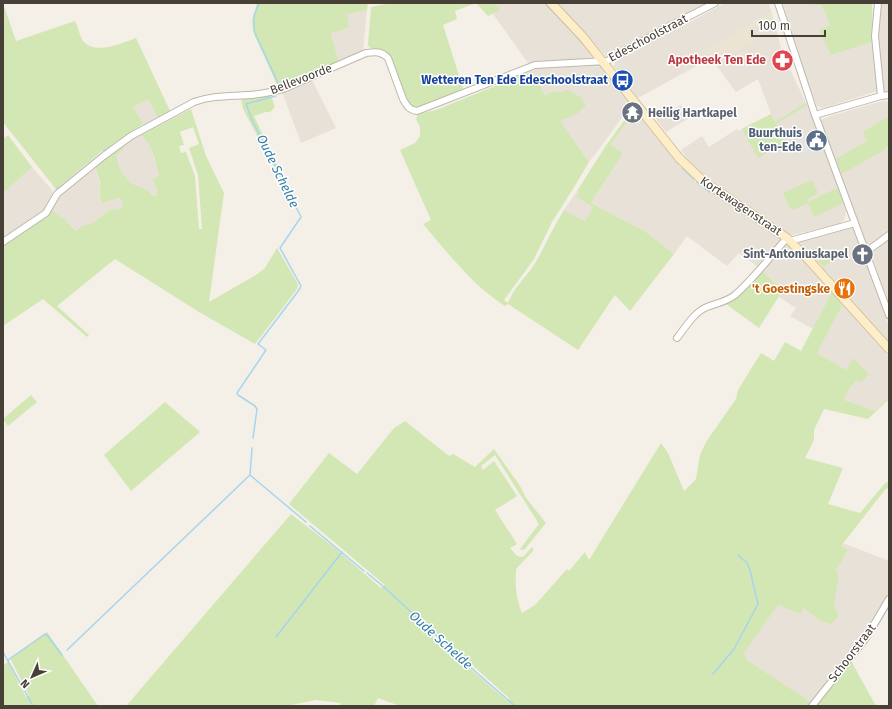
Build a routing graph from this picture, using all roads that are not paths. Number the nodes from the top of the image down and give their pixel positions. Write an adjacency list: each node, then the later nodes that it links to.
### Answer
1 (551, 3): 5 (street, Kortewagenstraat)
2 (715, 3): 5 (street, Edeschoolstraat)
3 (778, 3): 8 (street)
4 (878, 3): 7 (street)
5 (603, 61): 11 (street, Kortewagenstraat); 12 (street, Bellevoorde)
6 (889, 95): 7 (street)
7 (881, 96): 8 (street)
8 (815, 115): 9 (street)
9 (855, 223): 11 (street); 13 (street)
10 (889, 234): 13 (street)
11 (789, 239): 15 (street); 16 (street, Kortewagenstraat)
12 (3, 242)
13 (866, 252): 14 (street)
14 (889, 315)
15 (677, 338)
16 (889, 349)
17 (889, 599): 18 (street, Schoorstraat)
18 (812, 706)

